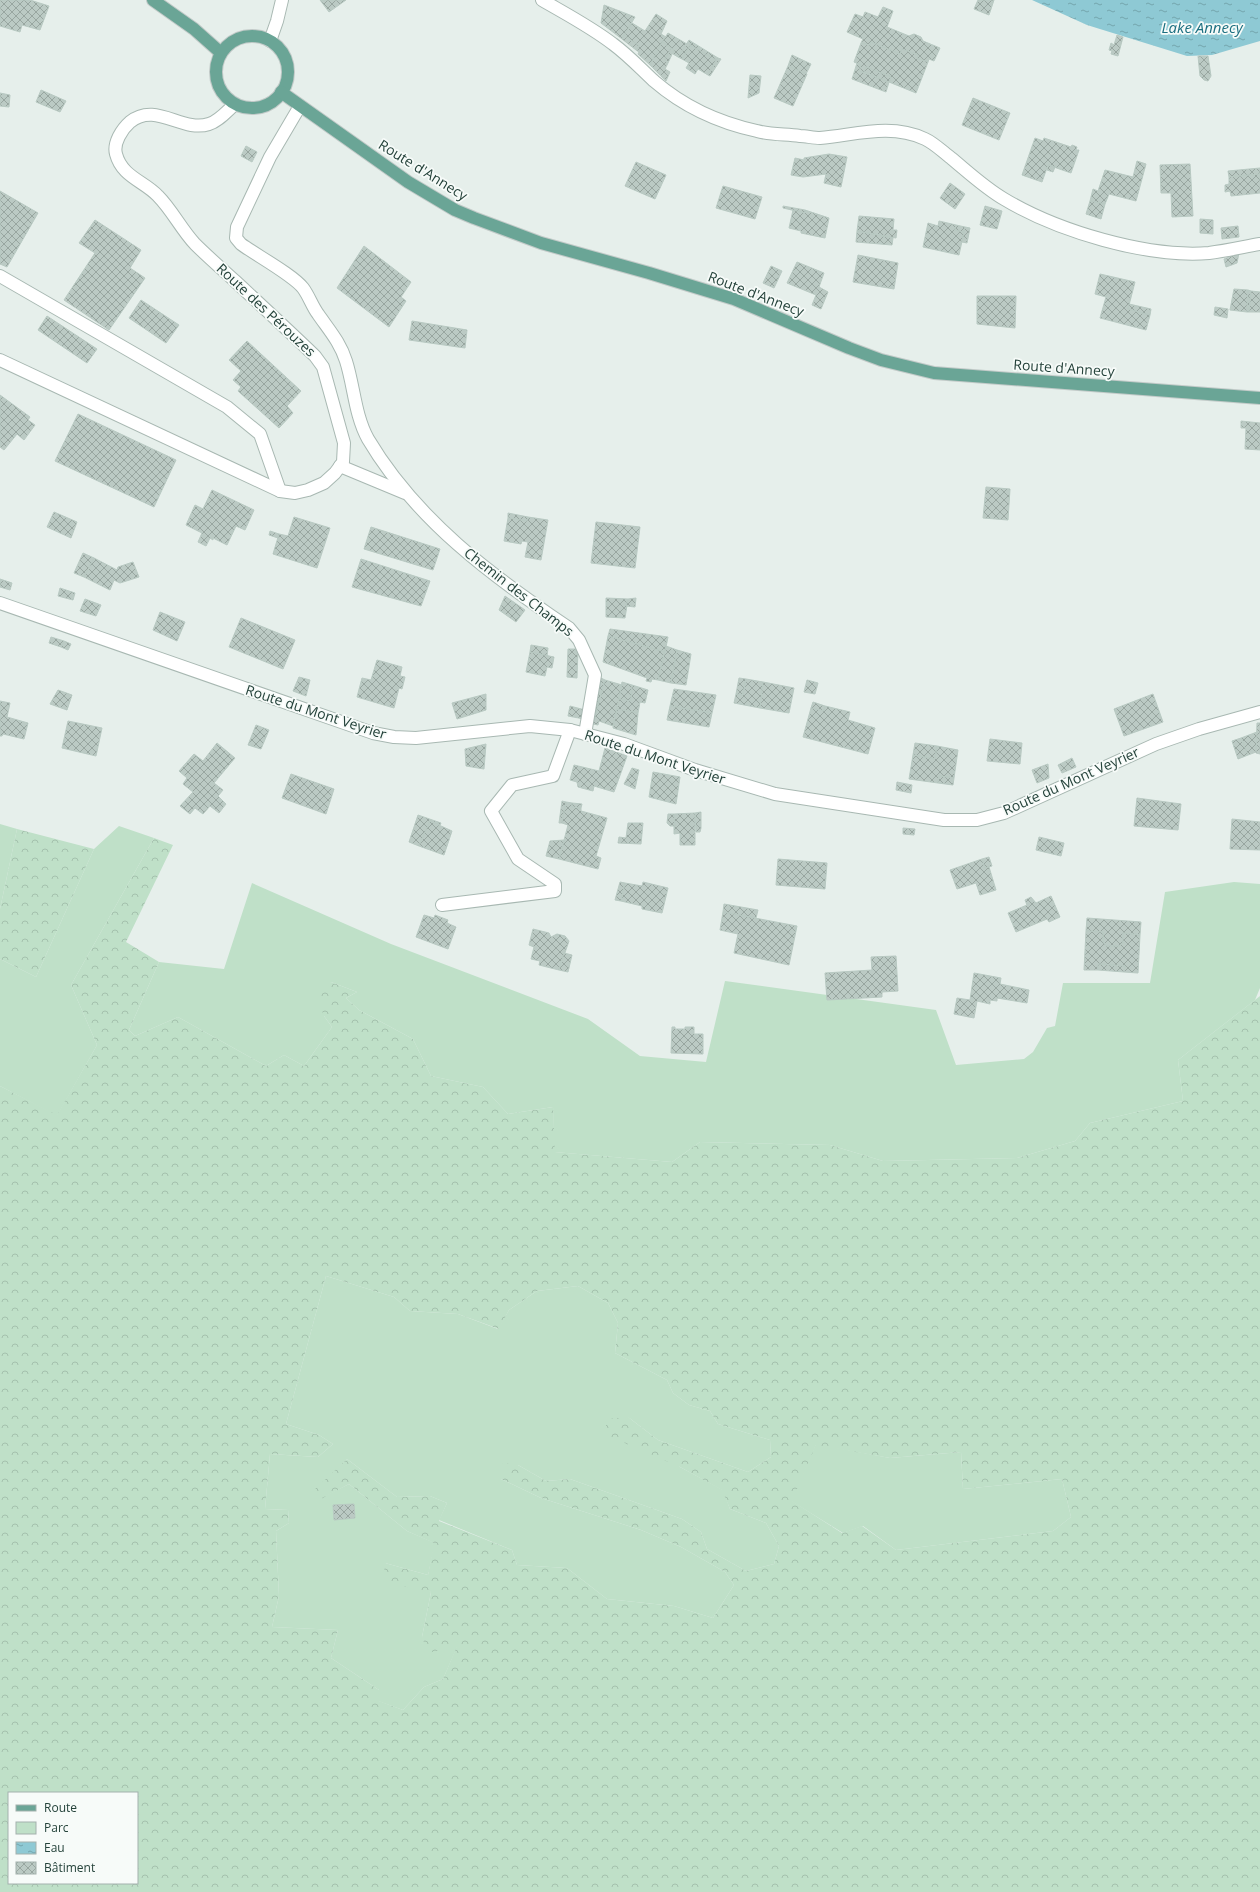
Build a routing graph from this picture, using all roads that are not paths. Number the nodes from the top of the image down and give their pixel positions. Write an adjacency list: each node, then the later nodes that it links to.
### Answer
1 (153, 0): 5 (main road)
2 (282, 0): 4 (street)
3 (542, 0): 9 (street)
4 (270, 41): 5 (main road); 6 (main road)
5 (221, 53): 7 (main road)
6 (281, 92): 7 (main road); 8 (main road, Route d'Annecy)
7 (235, 104): 13 (street, Route des Pérouzes)
8 (300, 106): 12 (main road, Route d'Annecy); 15 (street, Chemin des Champs)
9 (1260, 244)
10 (0, 276): 14 (street)
11 (0, 360): 14 (street)
12 (1260, 398)
13 (340, 466): 14 (street); 15 (street, Chemin des Champs)
14 (280, 491)
15 (405, 493): 19 (street, Chemin des Champs)
16 (0, 603): 18 (street, Route du Mont Veyrier)
17 (1260, 712): 19 (street, Route du Mont Veyrier)
18 (570, 730): 19 (street, Route du Mont Veyrier); 20 (street)
19 (585, 734)
20 (442, 905)

